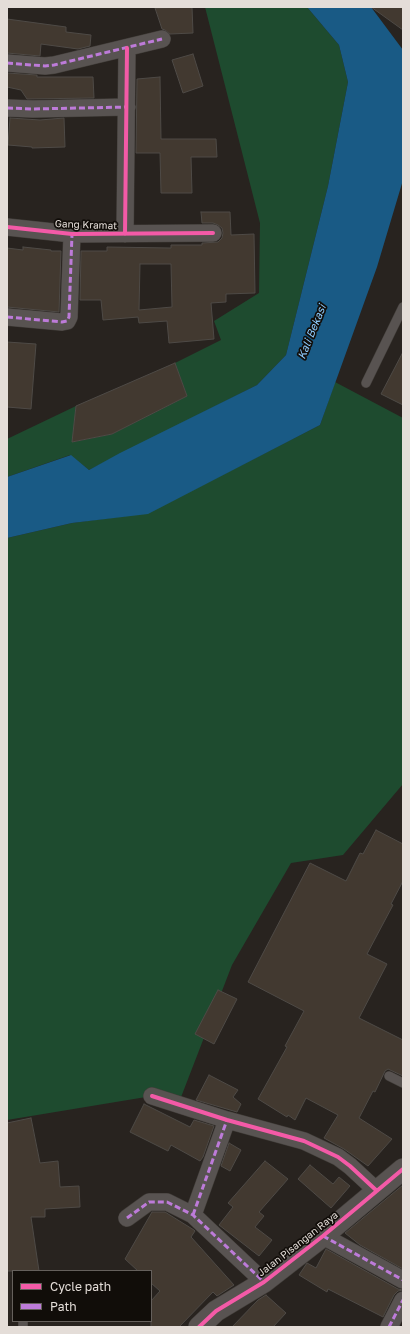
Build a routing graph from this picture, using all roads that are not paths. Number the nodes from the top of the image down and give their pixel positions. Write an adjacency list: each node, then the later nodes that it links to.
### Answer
1 (162, 39): 2 (street)
2 (127, 48): 3 (street); 4 (street)
3 (7, 63)
4 (127, 107): 5 (street); 9 (street)
5 (7, 108)
6 (7, 227): 8 (street, Gang Kramat)
7 (213, 233): 9 (street, Gang Kramat)
8 (72, 234): 9 (street, Gang Kramat); 11 (street)
9 (125, 234)
10 (402, 311): 12 (lane)
11 (7, 317)
12 (366, 383)
13 (388, 1076): 14 (lane)
14 (403, 1083)
15 (152, 1096): 16 (street)
16 (227, 1120): 18 (street); 19 (street)
17 (403, 1169): 18 (street, Jalan Pisangan Raya)
18 (377, 1191): 21 (street, Jalan Pisangan Raya)
19 (193, 1215): 20 (street); 23 (street)
20 (127, 1218)
21 (323, 1236): 22 (street); 23 (street, Jalan Pisangan Raya)
22 (403, 1280)
23 (264, 1282): 25 (street, Jalan Pisangan Raya)
24 (403, 1300): 26 (street)
25 (199, 1327)
26 (389, 1327)

